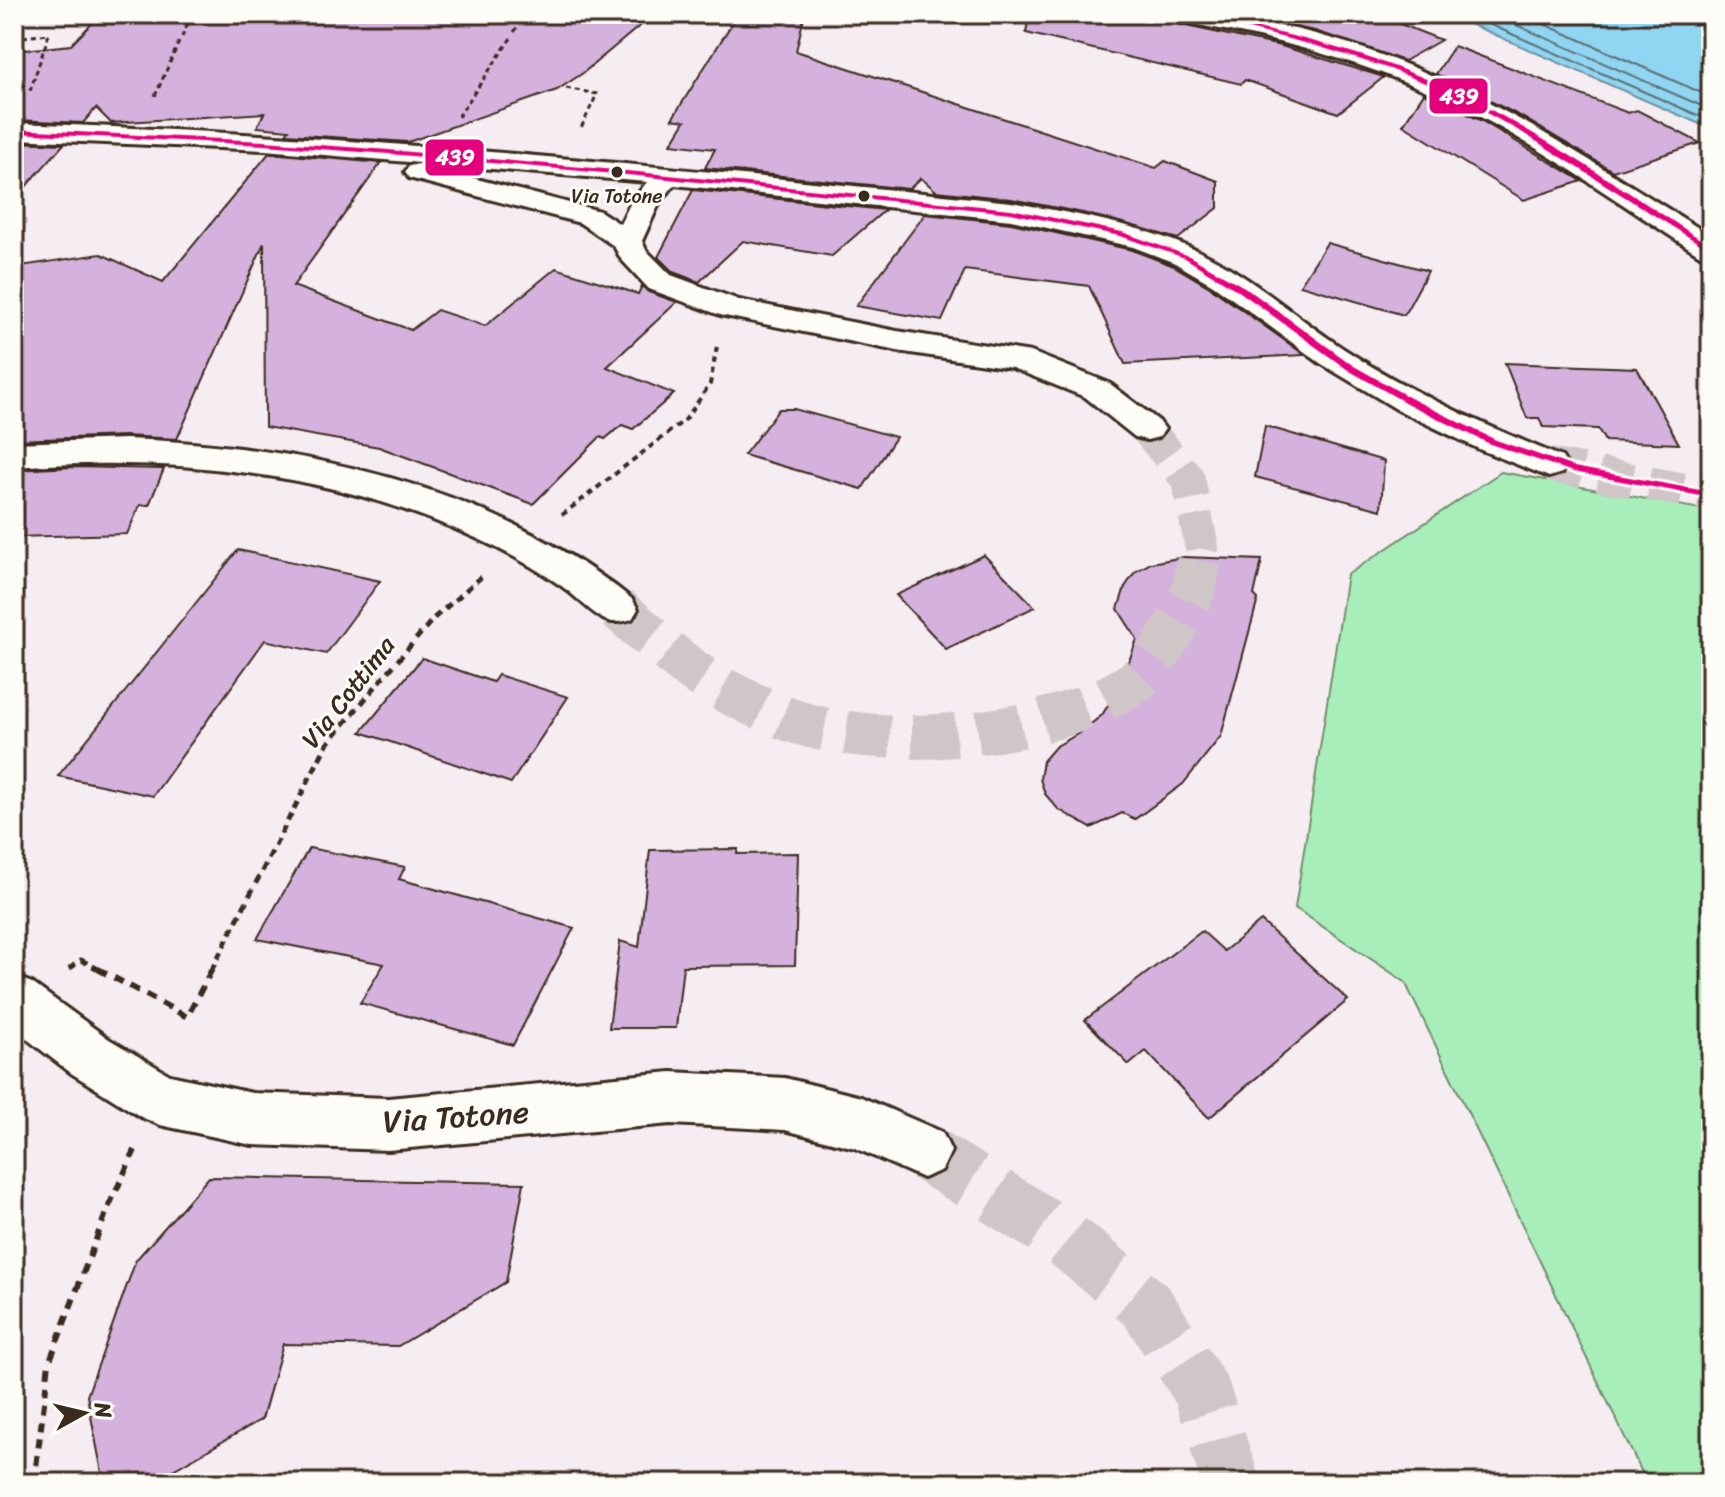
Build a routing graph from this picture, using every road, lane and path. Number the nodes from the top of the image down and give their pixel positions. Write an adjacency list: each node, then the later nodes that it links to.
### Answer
1 (192, 14): 5 (path)
2 (527, 14): 4 (path)
3 (1176, 14): 17 (street)
4 (514, 32)
5 (182, 37)
6 (14, 38): 9 (path)
7 (511, 38): 13 (path)
8 (179, 42): 11 (path)
9 (27, 102)
10 (14, 131): 11 (street)
11 (137, 134): 12 (street)
12 (329, 147): 13 (street); 15 (street)
13 (435, 153): 14 (street)
14 (654, 176): 15 (street); 16 (street); 21 (street)
15 (560, 209): 16 (street)
16 (627, 241): 18 (street)
17 (1711, 249)
18 (731, 308): 19 (street); 22 (path, Via Cottima)
19 (1147, 429)
20 (14, 455): 22 (street)
21 (1549, 465)
22 (524, 544): 23 (street); 24 (path, Via Cottima)
23 (618, 609)
24 (19, 1003): 25 (street, Via Totone)
25 (160, 1099): 26 (street, Via Totone); 27 (path)
26 (923, 1151)
27 (34, 1483)

